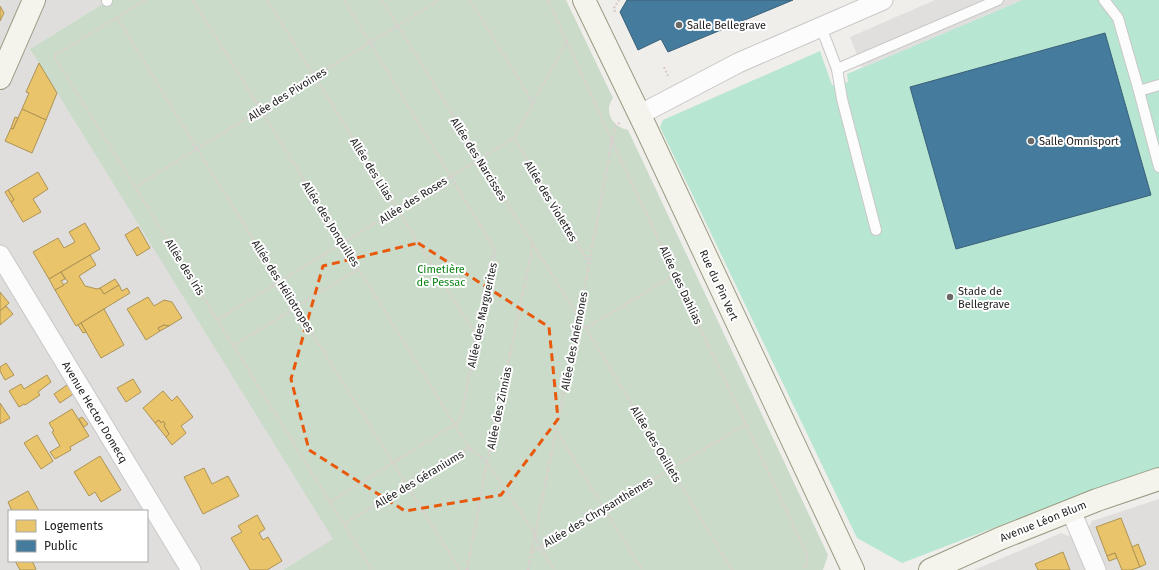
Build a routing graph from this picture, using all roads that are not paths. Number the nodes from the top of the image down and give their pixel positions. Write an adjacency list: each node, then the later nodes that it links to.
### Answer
1 (34, 0): 8 (street)
2 (584, 0): 11 (street, Rue du Pin Vert)
3 (883, 0): 6 (street)
4 (998, 0): 7 (lane)
5 (1104, 0): 10 (lane)
6 (820, 27): 7 (lane); 11 (street)
7 (837, 69): 13 (lane)
8 (0, 78)
9 (1159, 85): 10 (lane)
10 (1139, 91): 12 (lane)
11 (631, 118): 18 (street, Rue du Pin Vert)
12 (1159, 167)
13 (876, 230)
14 (0, 255): 17 (street, Avenue Hector Domecq)
15 (1159, 480): 16 (street, Avenue Léon Blum)
16 (1071, 511): 19 (street, Avenue Léon Blum); 20 (street)
17 (190, 570)
18 (853, 570)
19 (930, 570)
20 (1096, 570)

